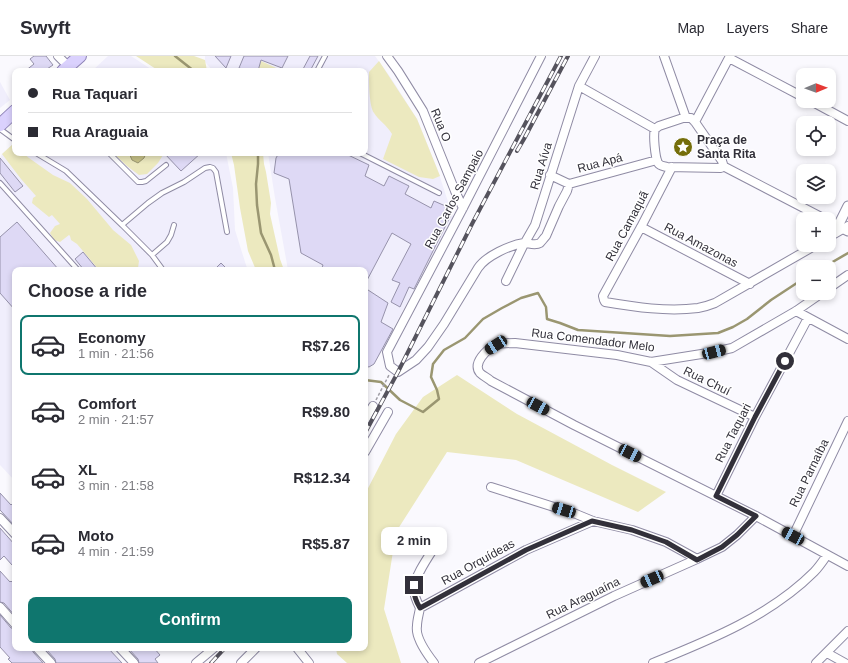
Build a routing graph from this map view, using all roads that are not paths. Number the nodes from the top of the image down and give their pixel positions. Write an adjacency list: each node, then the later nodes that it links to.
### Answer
1 (58, 56): 9 (street)
2 (80, 56): 10 (main road)
3 (325, 56): 11 (lane)
4 (387, 56): 35 (street, Rua O)
5 (541, 56): 35 (street, Rua Carlos Sampaio)
6 (595, 56): 12 (street, Rua Aíva)
7 (664, 56): 16 (street)
8 (729, 57): 13 (street); 18 (street)
9 (65, 68)
10 (67, 68)
11 (319, 68)
12 (579, 86): 21 (street); 30 (street, Rua Aíva)
13 (796, 93)
14 (825, 108): 17 (street)
15 (12, 114): 19 (main road)
16 (686, 118): 18 (street); 21 (street)
17 (848, 120)
18 (695, 122): 28 (street)
19 (0, 124)
20 (0, 129): 22 (lane)
21 (654, 129): 26 (street)
22 (12, 138)
23 (42, 156): 37 (lane)
24 (112, 156): 27 (lane)
25 (366, 156): 33 (lane)
26 (657, 160): 29 (street); 32 (street, Rua Apá)
27 (166, 166)
28 (723, 166): 29 (street); 36 (street)
29 (672, 167): 39 (street, Rua Camaquã)
30 (550, 175): 32 (street, Rua Apá); 42 (street, Rua Aíva)
31 (0, 183): 45 (lane)
32 (570, 184): 42 (street)
33 (439, 193)
34 (848, 206): 40 (street)
35 (463, 208): 42 (street, Rua Carlos Sampaio)
36 (812, 212)
37 (122, 225): 41 (lane); 44 (lane)
38 (174, 225): 44 (lane)
39 (641, 227): 50 (street, Rua Amazonas); 50 (street, Rua Camaquã)
40 (844, 228)
41 (227, 232)
42 (525, 243): 48 (street, Rua Aíva)
43 (804, 252): 50 (street)
44 (152, 255): 46 (lane)
45 (75, 267)
46 (161, 267)
47 (848, 275): 49 (street)
48 (506, 281)
49 (836, 283)
50 (750, 284)
51 (812, 300): 52 (street, Rua Comendador Melo)
52 (796, 311): 53 (street); 55 (street, Rua Comendador Melo)
53 (808, 318): 54 (street); 59 (street, Rua Taquari)
54 (848, 339)
55 (651, 362): 59 (street, Rua Chuí); 63 (street, Rua Comendador Melo)
56 (373, 406): 58 (street)
57 (388, 412): 61 (street)
58 (368, 415)
59 (755, 417): 63 (street, Rua Taquari)
60 (848, 420): 68 (street, Rua Parnaíba)
61 (368, 447)
62 (491, 487): 66 (street)
63 (716, 496): 64 (street)
64 (756, 516): 68 (street); 71 (street, Rua Araguaína)
65 (0, 518): 67 (street)
66 (592, 521): 71 (street); 74 (street, Rua Orquídeas)
67 (12, 531)
68 (793, 536): 70 (street)
69 (438, 542): 74 (street)
70 (827, 555): 72 (street); 90 (street)
71 (697, 560): 89 (street, Rua Araguaína)
72 (848, 566)
73 (0, 607): 75 (street)
74 (420, 608): 88 (street)
75 (12, 621)
76 (848, 631): 82 (street)
77 (40, 651): 83 (street)
78 (123, 651): 84 (street)
79 (210, 651): 85 (street)
80 (253, 651): 86 (street)
81 (299, 651): 87 (street)
82 (827, 653): 91 (street); 92 (street)
83 (51, 663)
84 (134, 663)
85 (196, 663)
86 (241, 663)
87 (309, 663)
88 (434, 663)
89 (480, 663)
90 (653, 663)
91 (816, 663)
92 (846, 663)

